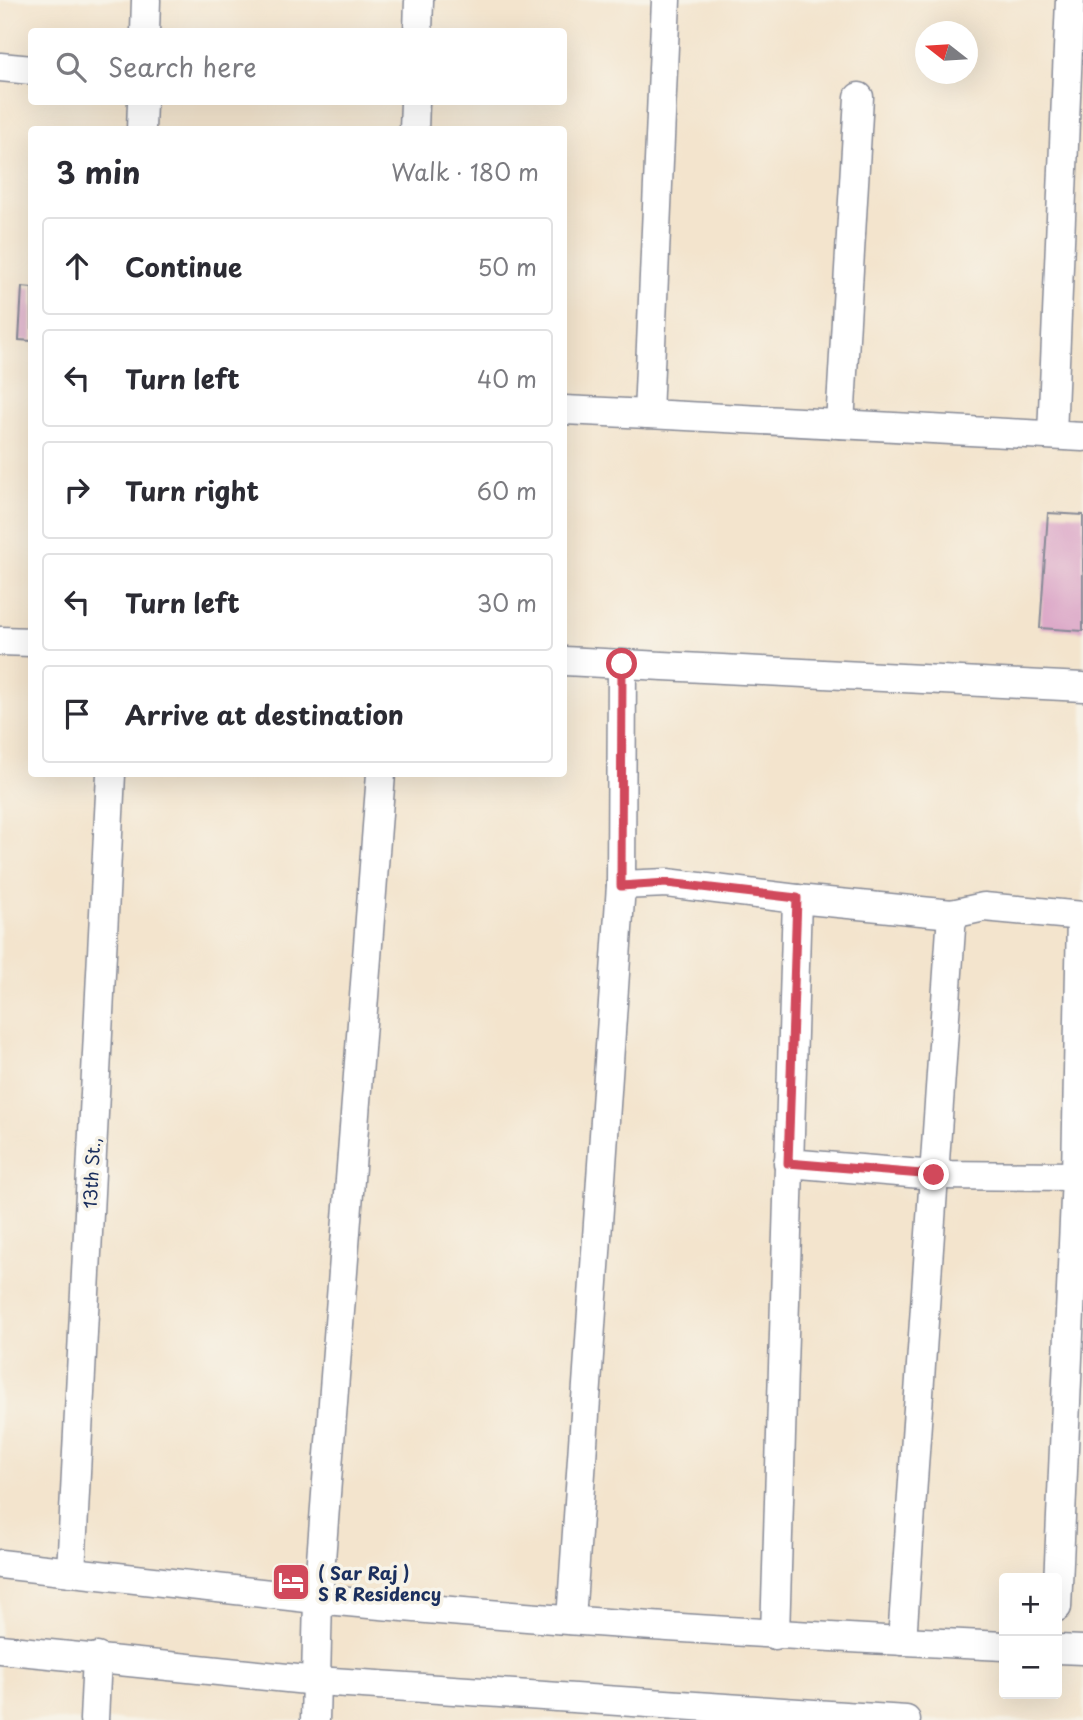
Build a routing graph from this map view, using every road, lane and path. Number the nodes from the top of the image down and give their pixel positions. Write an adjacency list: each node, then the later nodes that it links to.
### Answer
1 (146, 0): 5 (street)
2 (419, 0): 6 (street)
3 (666, 0): 15 (street)
4 (1070, 0): 17 (street)
5 (145, 28)
6 (418, 28)
7 (0, 67): 8 (street)
8 (28, 70)
9 (859, 97): 16 (street)
10 (142, 105): 12 (street)
11 (415, 105): 13 (street)
12 (141, 126)
13 (414, 126)
14 (567, 410): 15 (street)
15 (648, 414): 16 (street)
16 (840, 424): 17 (street)
17 (1052, 435): 18 (street)
18 (1083, 437)
19 (0, 641): 20 (street)
20 (28, 642)
21 (567, 661): 22 (street)
22 (622, 664): 23 (street); 26 (street)
23 (1083, 687)
24 (111, 777): 34 (street, 13th St.,)
25 (381, 777): 36 (street)
26 (621, 886): 27 (street); 37 (street)
27 (797, 898): 28 (street); 30 (street)
28 (952, 914): 29 (street); 31 (street)
29 (1082, 916): 32 (street)
30 (788, 1163): 31 (street); 38 (street)
31 (934, 1175): 32 (street); 39 (street)
32 (1076, 1176): 35 (street)
33 (0, 1564): 34 (street)
34 (71, 1572): 36 (street)
35 (1058, 1573)
36 (317, 1599): 37 (street); 45 (street)
37 (570, 1620): 38 (street)
38 (775, 1635): 39 (street)
39 (902, 1641): 40 (street)
40 (999, 1646)
41 (0, 1649): 44 (street)
42 (1062, 1649): 43 (street)
43 (1083, 1650)
44 (97, 1657): 45 (street); 48 (street)
45 (317, 1681): 46 (street); 49 (street)
46 (552, 1708): 47 (street)
47 (839, 1718): 50 (street)
48 (94, 1720)
49 (315, 1720)
50 (906, 1720)

